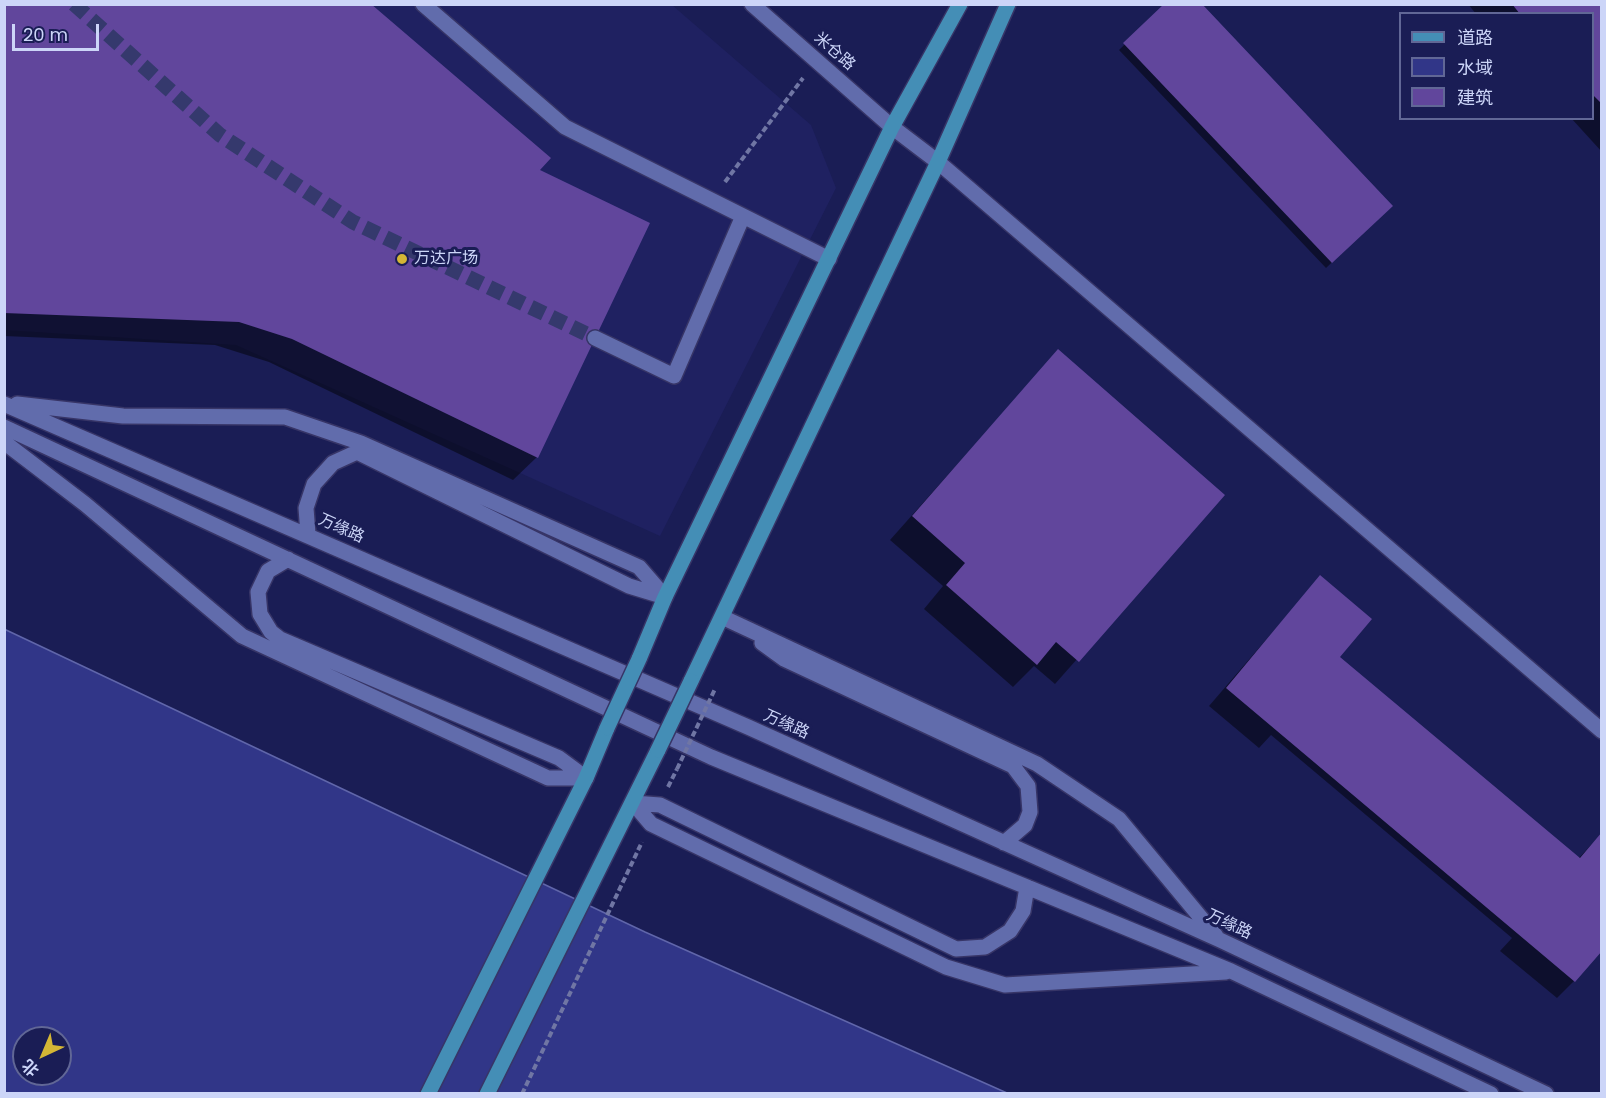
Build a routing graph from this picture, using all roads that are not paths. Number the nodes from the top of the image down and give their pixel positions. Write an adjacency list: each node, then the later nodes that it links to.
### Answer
1 (423, 4): 7 (main road)
2 (752, 4): 5 (main road, 米仓路)
3 (960, 4): 5 (main road)
4 (1008, 4): 6 (main road)
5 (892, 127): 6 (main road, 米仓路); 8 (main road)
6 (938, 162): 16 (main road); 17 (main road, 米仓路)
7 (743, 216): 8 (main road); 9 (main road)
8 (829, 259): 15 (main road)
9 (595, 338)
10 (4, 404): 13 (main road, 万缘路); 15 (main road)
11 (4, 426): 14 (main road)
12 (4, 442): 18 (main road)
13 (308, 534): 15 (main road); 20 (main road, 万缘路)
14 (288, 559): 18 (main road); 21 (main road)
15 (665, 597): 18 (main road, bridge)
16 (722, 617): 19 (main road, bridge); 20 (main road); 22 (main road)
17 (1602, 731)
18 (586, 778): 24 (main road)
19 (633, 803): 21 (main road); 23 (main road); 25 (main road)
20 (1004, 843): 22 (main road, 万缘路)
21 (1027, 887): 23 (main road)
22 (1220, 940): 27 (main road, 万缘路)
23 (1231, 972): 26 (main road)
24 (428, 1094)
25 (487, 1094)
26 (1491, 1094)
27 (1546, 1094)

